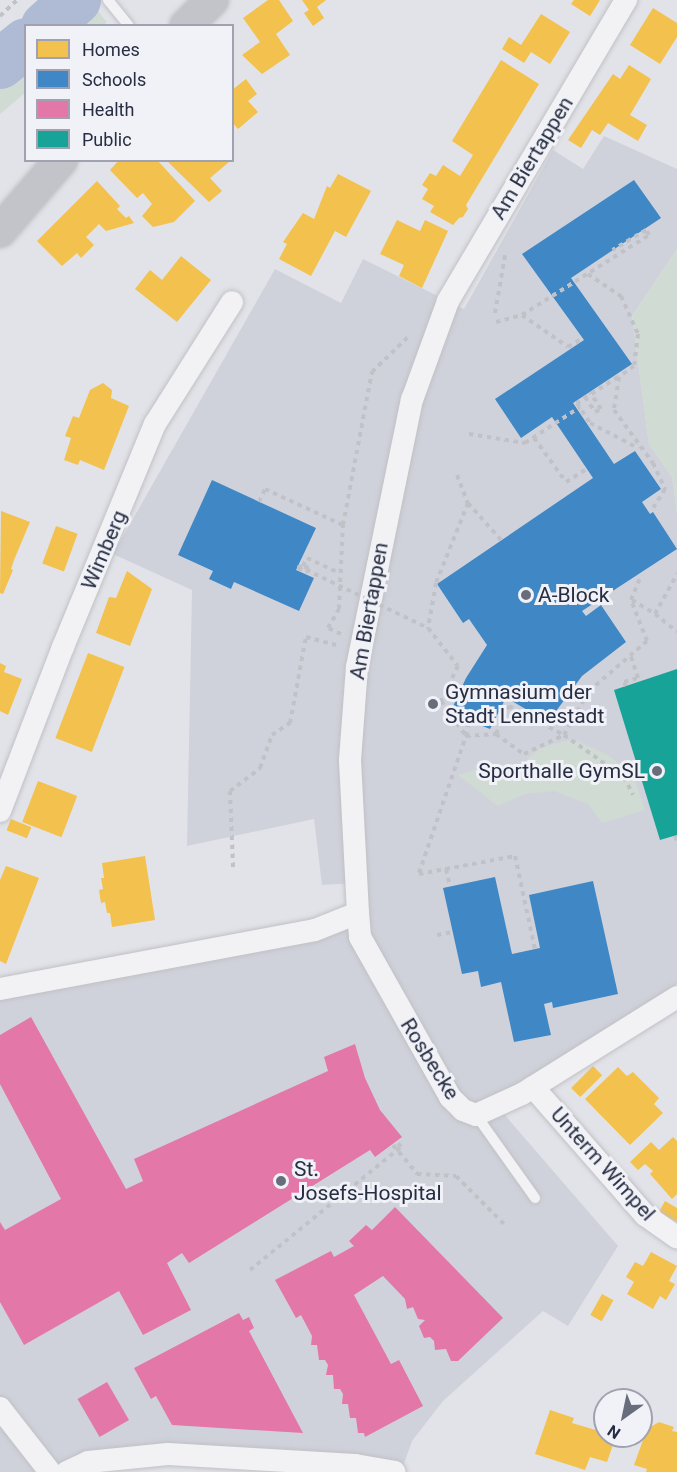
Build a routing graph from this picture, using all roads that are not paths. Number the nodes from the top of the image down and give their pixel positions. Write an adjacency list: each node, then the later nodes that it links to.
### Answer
1 (108, 0): 4 (lane)
2 (212, 0): 5 (main road)
3 (626, 0): 10 (street, Am Biertappen)
4 (126, 23)
5 (188, 24)
6 (59, 162): 7 (main road)
7 (0, 231)
8 (232, 302): 9 (street, Wimberg)
9 (0, 811)
10 (358, 913): 11 (street); 14 (street, Rosbecke)
11 (0, 989)
12 (677, 997): 13 (street, Rosbecke)
13 (533, 1087): 14 (street, Rosbecke); 16 (street, Unterm Wimpel)
14 (476, 1115): 15 (lane)
15 (535, 1198)
16 (677, 1237)
17 (0, 1408): 18 (street)
18 (50, 1472)
19 (67, 1472): 20 (street)
20 (394, 1472)

